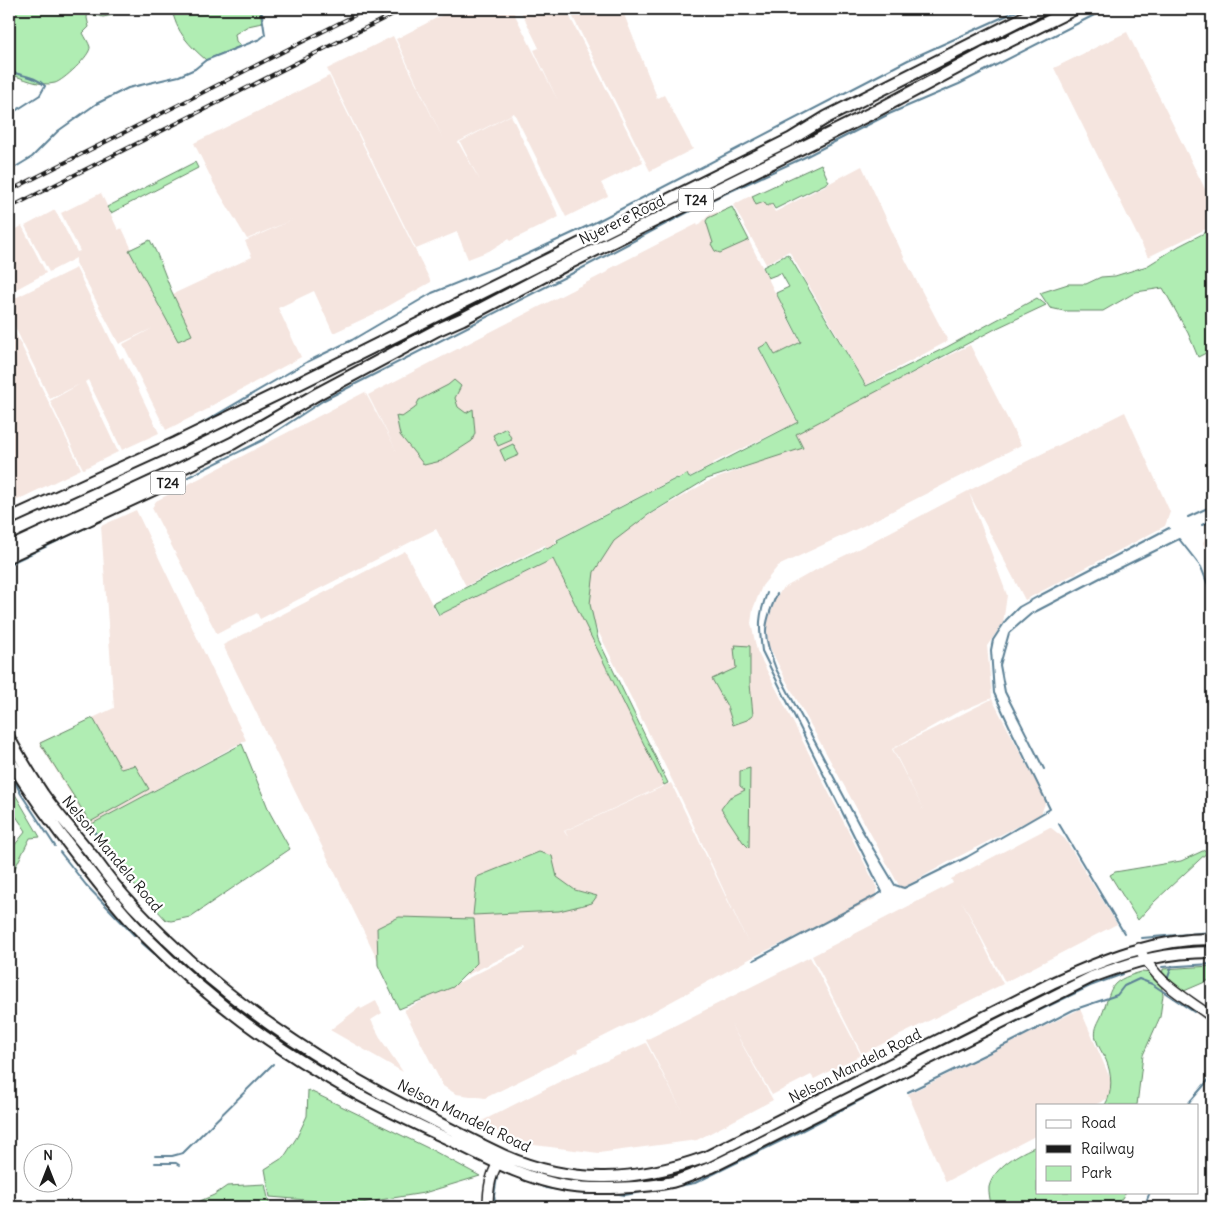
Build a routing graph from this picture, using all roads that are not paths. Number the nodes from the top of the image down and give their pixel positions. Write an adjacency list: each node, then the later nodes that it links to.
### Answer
1 (1041, 9): 3 (highway, Nyerere Road / T24)
2 (1074, 9): 4 (highway, Nyerere Road / T24)
3 (300, 383): 5 (highway, T24); 6 (highway)
4 (319, 393): 7 (highway); 8 (highway, T24)
5 (9, 519)
6 (9, 527)
7 (9, 548)
8 (9, 556)
9 (9, 738): 16 (main road, Nelson Mandela Road)
10 (9, 759): 16 (main road, Nelson Mandela Road)
11 (1212, 939): 12 (main road, Nelson Mandela Road)
12 (1139, 948): 14 (street); 16 (main road, Nelson Mandela Road)
13 (1212, 952): 14 (main road, Nelson Mandela Road)
14 (1144, 959): 15 (street); 16 (main road, Nelson Mandela Road)
15 (1212, 1017)
16 (501, 1160): 17 (street)
17 (488, 1207)

